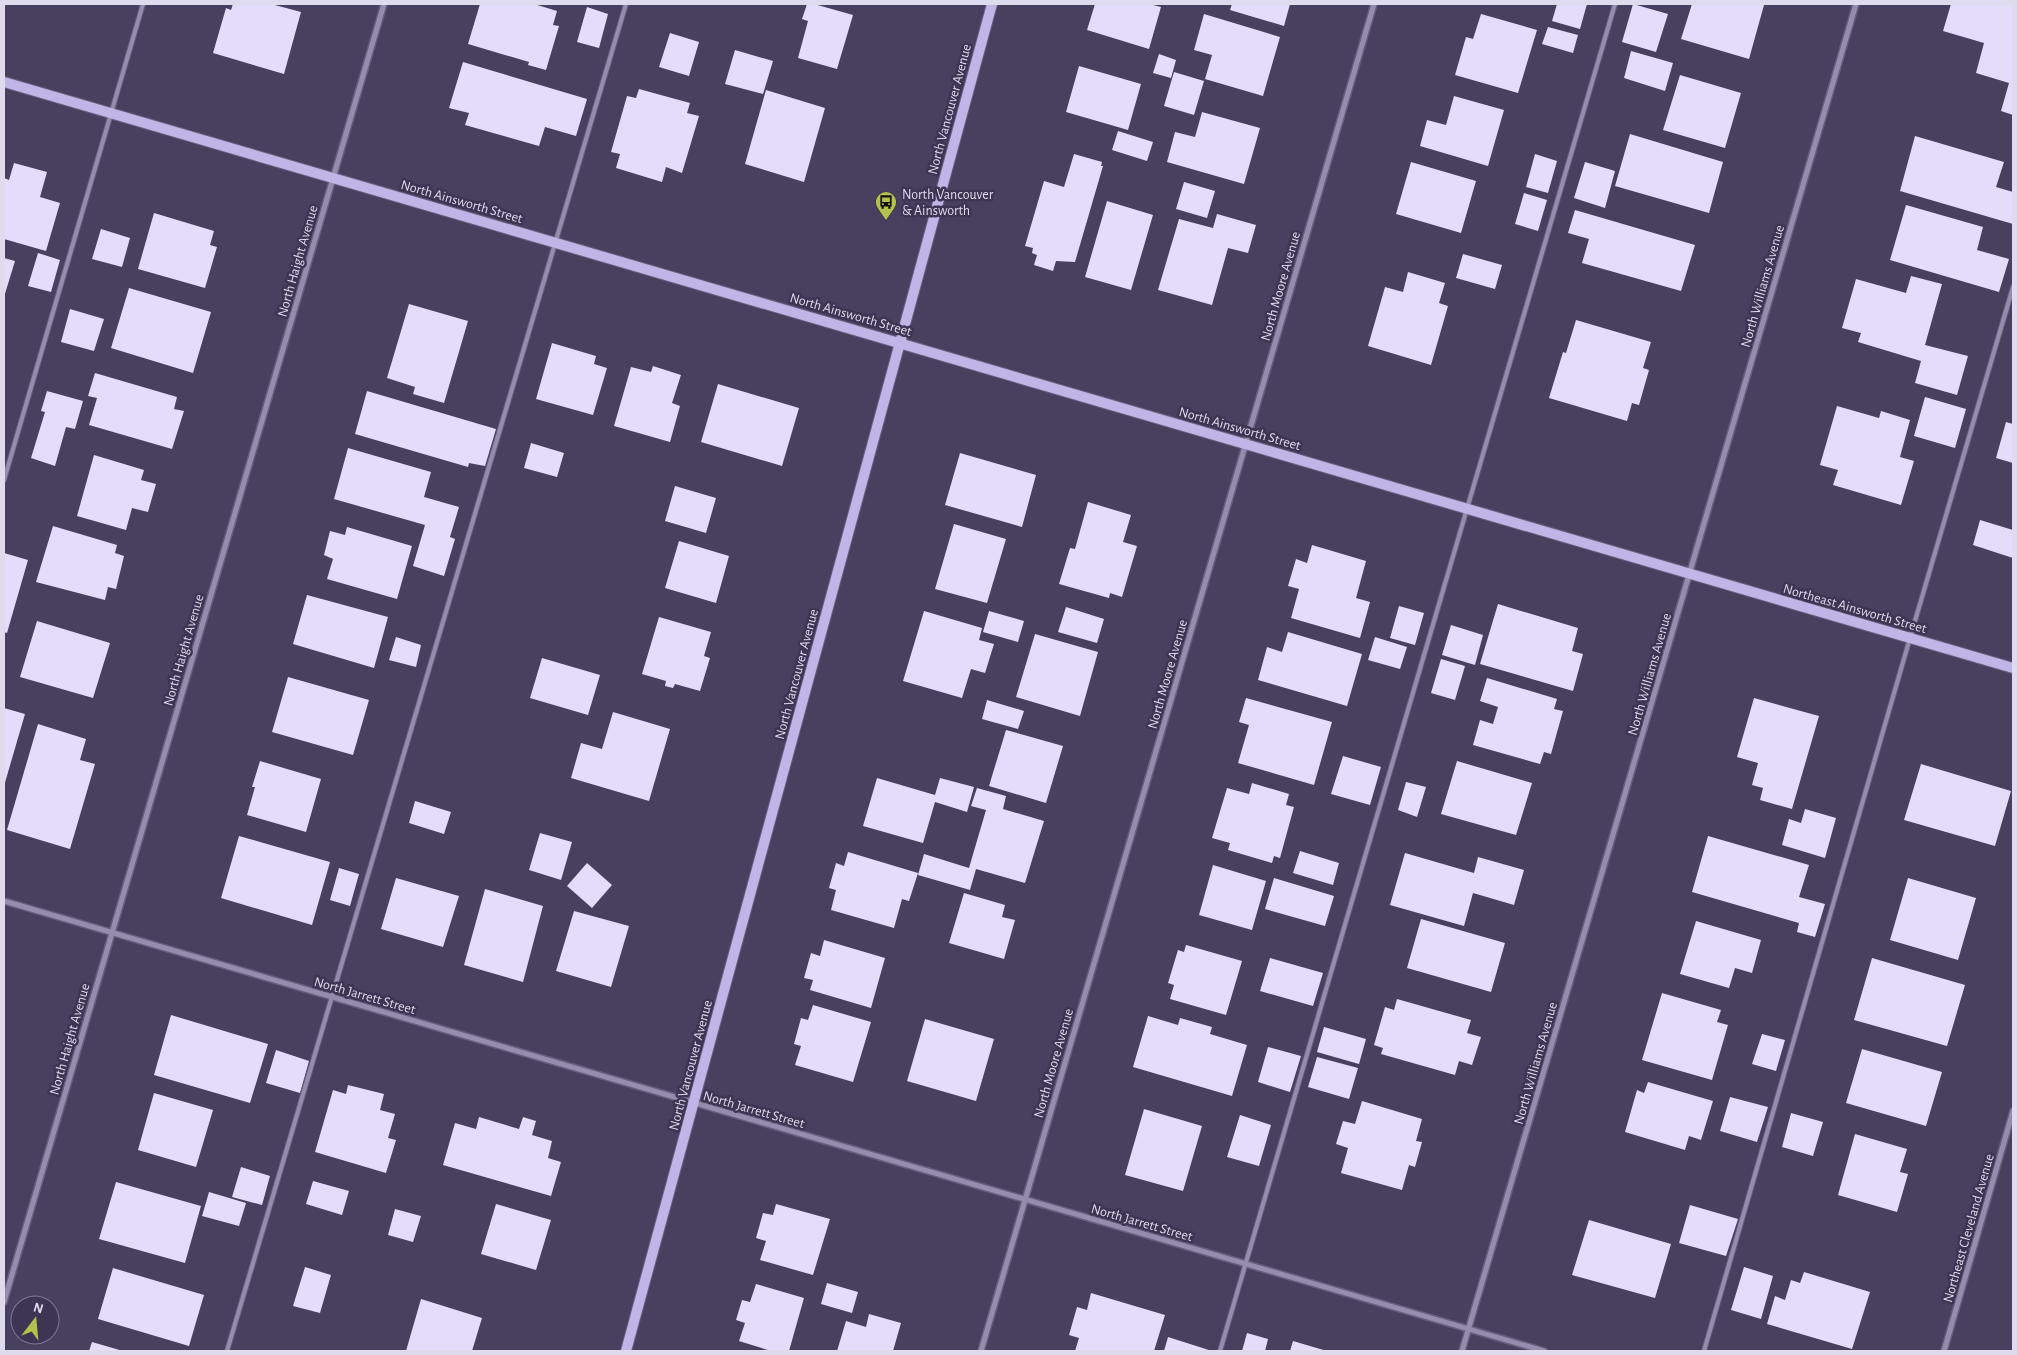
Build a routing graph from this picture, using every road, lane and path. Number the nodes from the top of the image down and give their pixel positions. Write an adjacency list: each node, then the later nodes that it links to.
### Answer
1 (143, 4): 9 (lane)
2 (384, 4): 10 (street, North Haight Avenue)
3 (626, 4): 11 (lane)
4 (992, 4): 13 (street, North Vancouver Avenue)
5 (1374, 4): 14 (street, North Moore Avenue)
6 (1615, 4): 16 (lane)
7 (1856, 4): 17 (street, North Williams Avenue)
8 (4, 82): 9 (street, North Ainsworth Street)
9 (111, 114): 10 (street, North Ainsworth Street); 15 (lane)
10 (333, 178): 11 (street, North Ainsworth Street); 21 (street, North Haight Avenue)
11 (556, 243): 13 (street, North Ainsworth Street); 22 (lane)
12 (2013, 287): 18 (lane)
13 (900, 343): 14 (street, North Ainsworth Street); 23 (street, North Vancouver Avenue)
14 (1246, 444): 16 (street, North Ainsworth Street); 25 (street, North Moore Avenue)
15 (4, 480)
16 (1467, 509): 17 (street, North Ainsworth Street); 26 (lane)
17 (1690, 574): 18 (street, Northeast Ainsworth Street); 28 (street, North Williams Avenue)
18 (1910, 638): 19 (street, Northeast Ainsworth Street); 35 (lane)
19 (2013, 668)
20 (4, 901): 21 (street, North Jarrett Street)
21 (112, 933): 22 (street, North Jarrett Street); 27 (street, North Haight Avenue)
22 (331, 997): 23 (street, North Jarrett Street); 29 (lane)
23 (694, 1103): 25 (street, North Jarrett Street); 30 (street, North Vancouver Avenue)
24 (2013, 1111): 36 (street, Northeast Cleveland Avenue)
25 (1026, 1200): 26 (street, North Jarrett Street); 31 (street, North Moore Avenue)
26 (1246, 1264): 28 (street, North Jarrett Street); 32 (lane)
27 (4, 1302)
28 (1468, 1329): 33 (street, North Williams Avenue); 34 (street, North Jarrett Street)
29 (227, 1351)
30 (626, 1351)
31 (981, 1351)
32 (1220, 1351)
33 (1462, 1351)
34 (1544, 1351)
35 (1704, 1351)
36 (1944, 1351)

